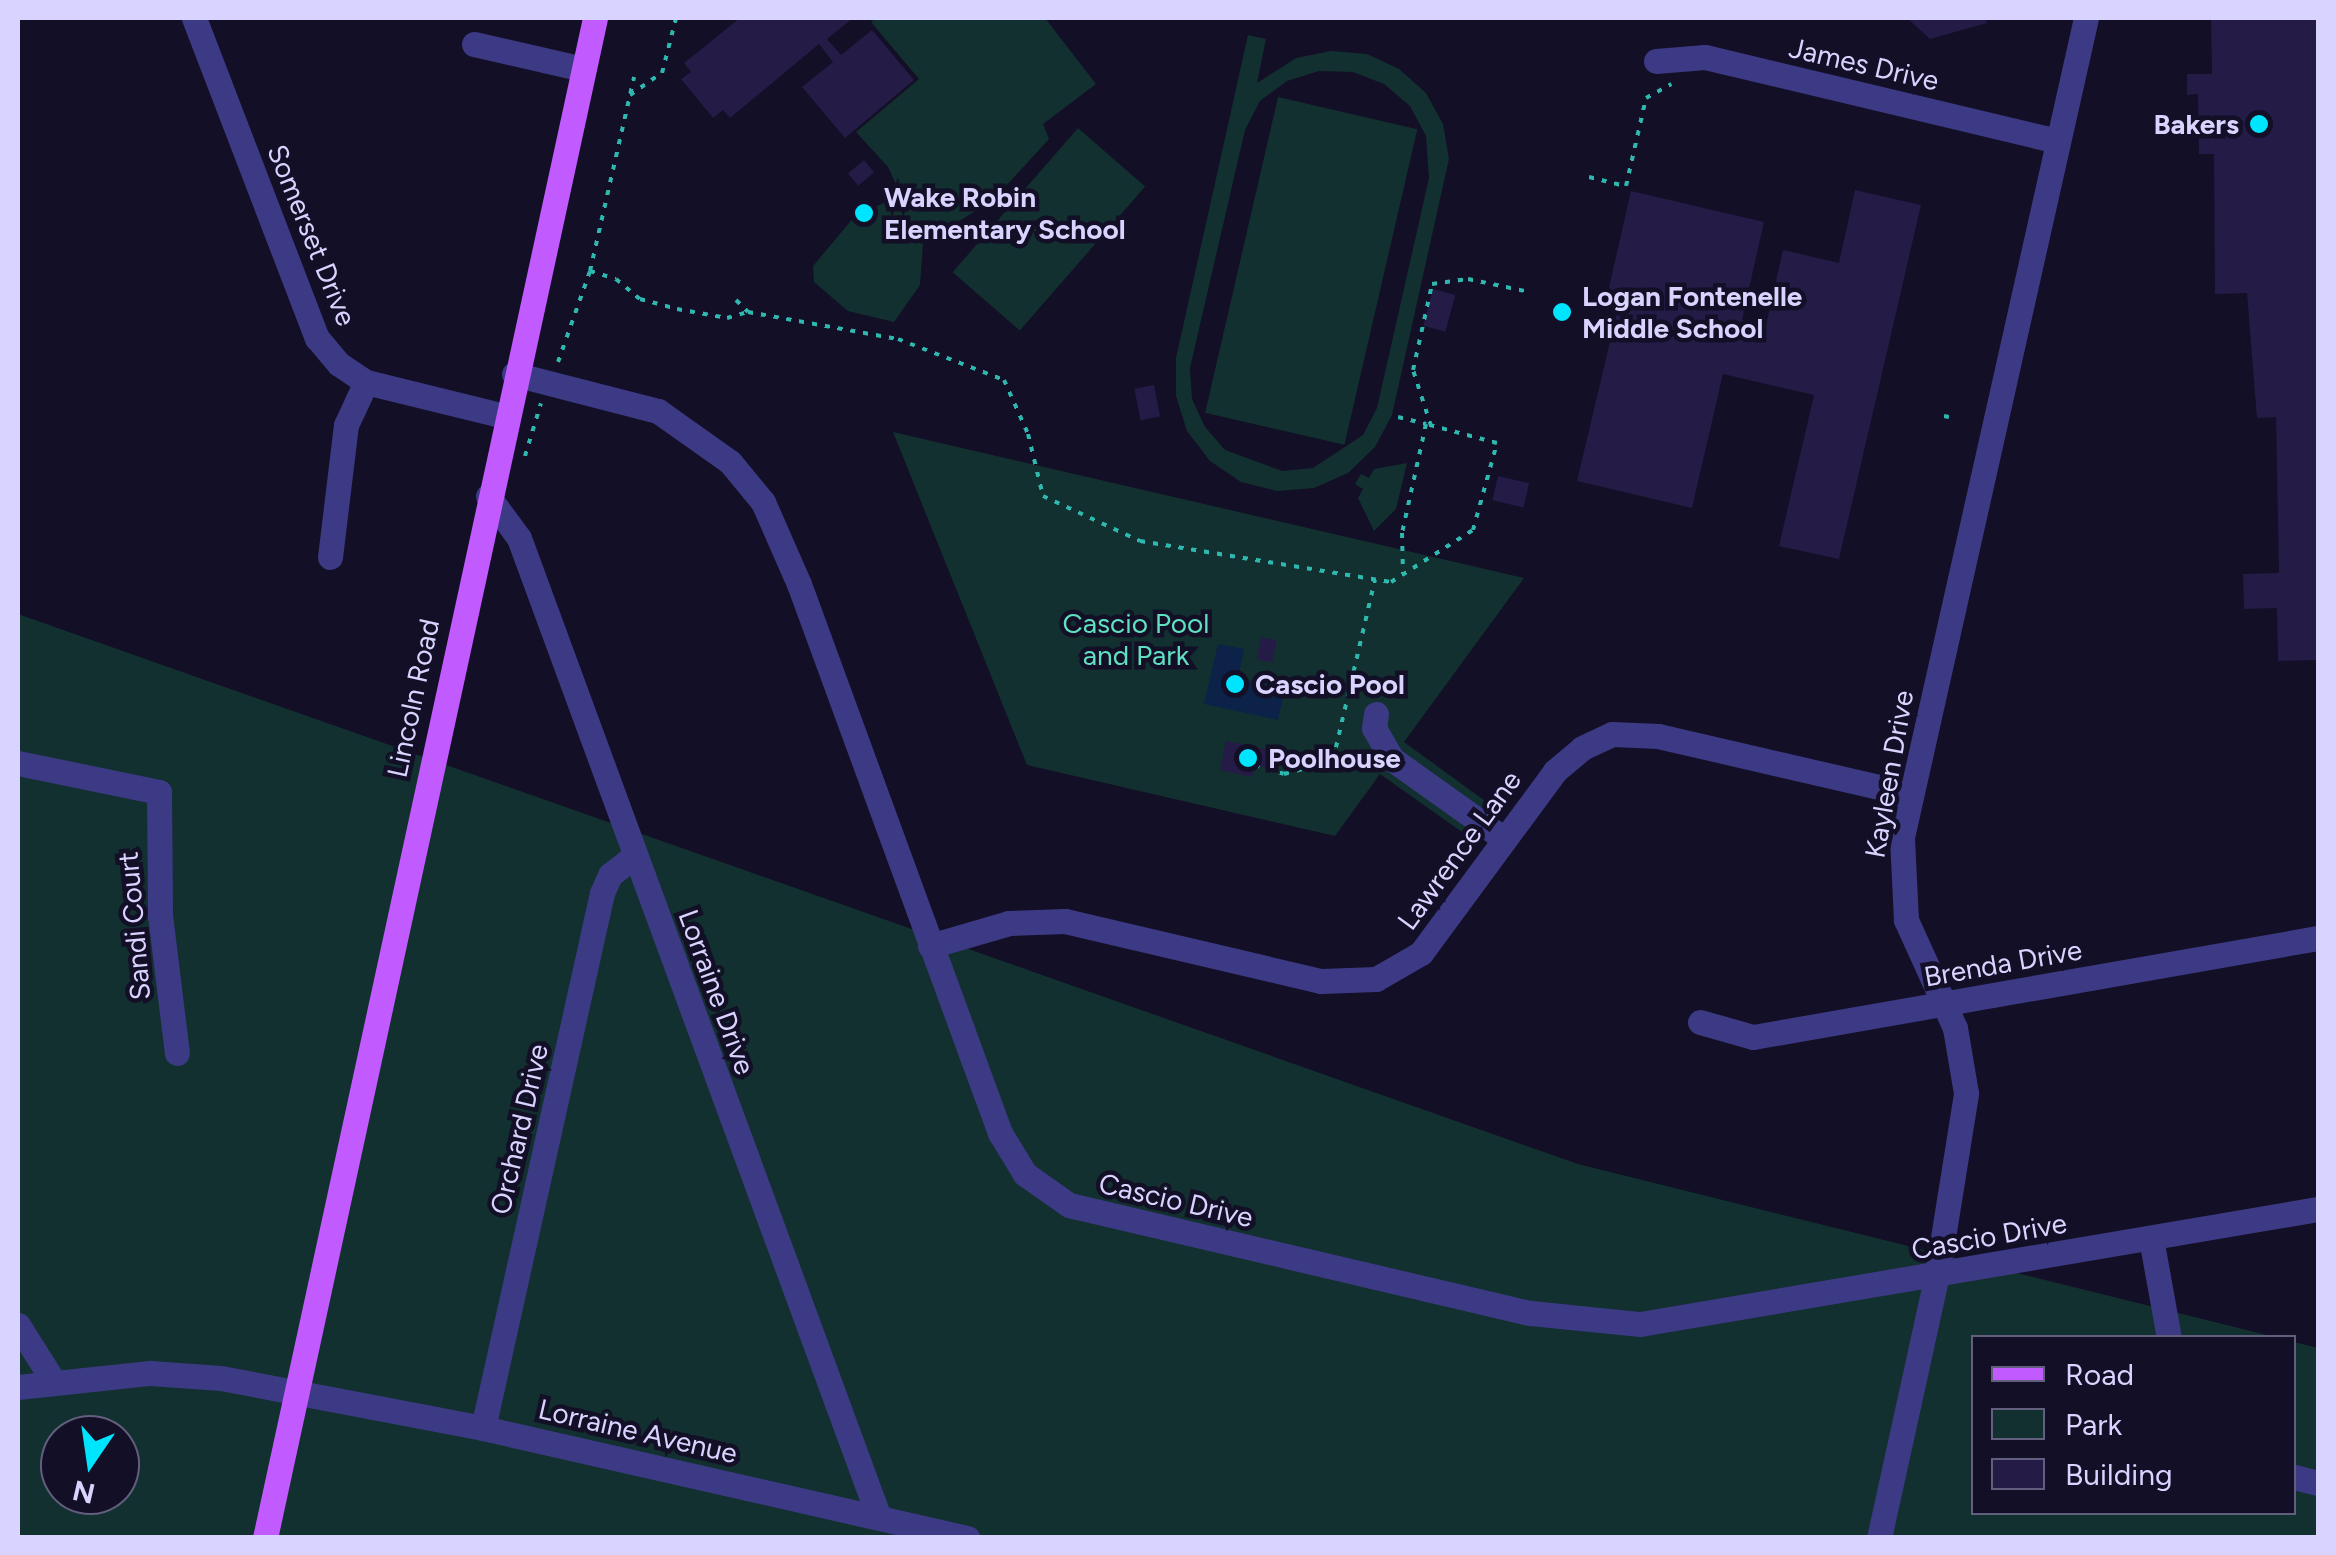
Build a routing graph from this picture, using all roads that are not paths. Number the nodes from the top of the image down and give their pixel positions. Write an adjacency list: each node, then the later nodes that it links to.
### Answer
1 (194, 18): 9 (street, Somerset Drive)
2 (595, 18): 6 (main road, Lincoln Road)
3 (2086, 18): 7 (street, Kayleen Drive)
4 (474, 44): 6 (street)
5 (1656, 60): 7 (street, James Drive)
6 (583, 69): 8 (main road, Lincoln Road)
7 (2057, 142): 15 (street, Kayleen Drive)
8 (514, 374): 10 (main road, Lincoln Road); 19 (street, Cascio Drive)
9 (366, 382): 10 (street, Somerset Drive); 12 (street)
10 (504, 416): 11 (main road, Lincoln Road)
11 (488, 496): 17 (street, Lorraine Drive); 30 (main road, Lincoln Road)
12 (330, 557)
13 (1376, 714): 16 (street)
14 (18, 763): 22 (street, Sandi Court)
15 (1910, 794): 16 (street, Lawrence Lane); 20 (street, Kayleen Drive)
16 (1504, 839): 19 (street, Lawrence Lane)
17 (634, 856): 31 (street, Orchard Drive); 32 (street, Lorraine Drive)
18 (2318, 938): 20 (street, Brenda Drive)
19 (930, 946): 25 (street, Cascio Drive)
20 (1943, 1004): 21 (street, Brenda Drive); 25 (street, Kayleen Drive)
21 (1700, 1022)
22 (177, 1054)
23 (2318, 1208): 24 (street, Cascio Drive)
24 (2151, 1238): 25 (street, Cascio Drive); 27 (street)
25 (1937, 1276): 35 (street, Kayleen Drive)
26 (18, 1325): 28 (street)
27 (2168, 1335)
28 (52, 1379): 29 (street, Lorraine Avenue); 30 (street, Lorraine Avenue)
29 (18, 1387)
30 (292, 1392): 31 (street, Lorraine Avenue); 33 (main road, Lincoln Road)
31 (483, 1428): 32 (street, Lorraine Avenue)
32 (878, 1516): 34 (street, Lorraine Avenue)
33 (265, 1538)
34 (968, 1538)
35 (1880, 1538)

